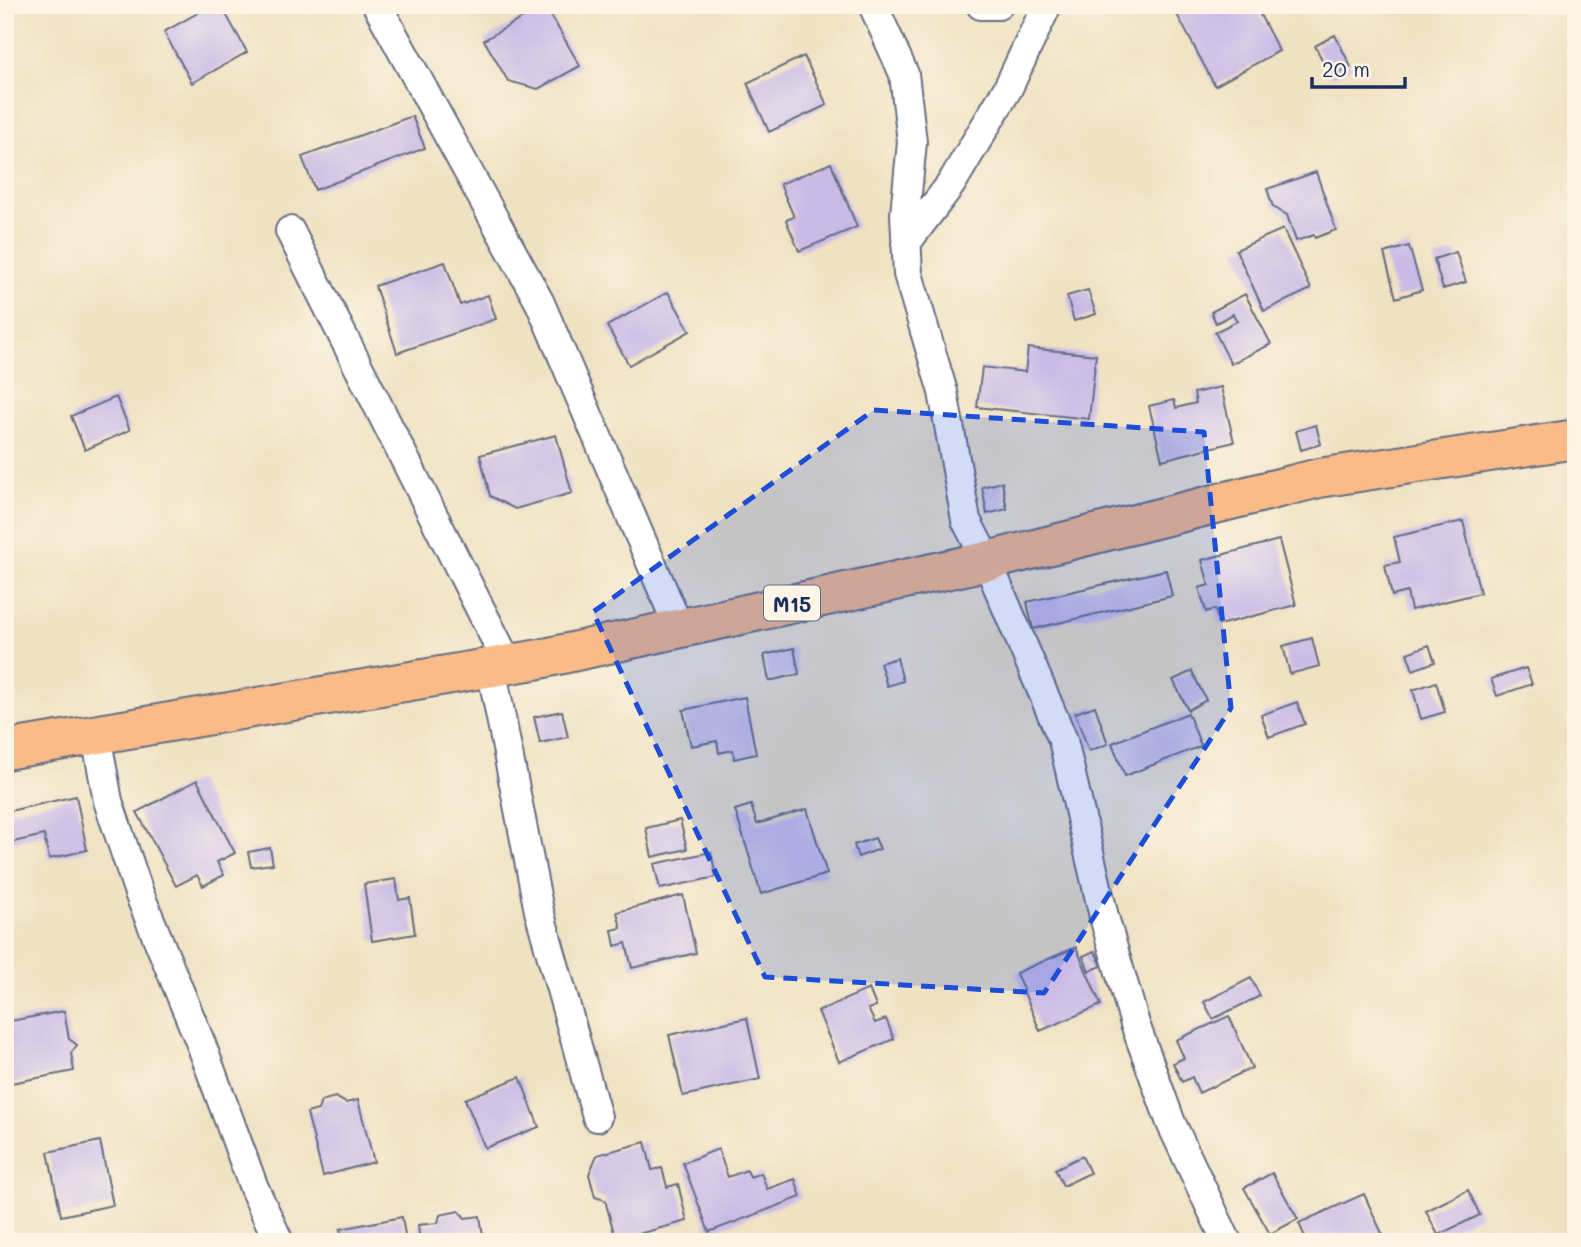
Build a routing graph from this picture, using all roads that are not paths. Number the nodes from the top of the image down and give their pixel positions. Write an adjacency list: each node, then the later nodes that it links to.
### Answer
1 (377, 5): 10 (street)
2 (873, 5): 7 (street)
3 (981, 5): 4 (street)
4 (999, 5)
5 (1047, 5): 7 (street)
6 (290, 231): 11 (street)
7 (906, 243): 9 (street)
8 (1576, 439): 9 (highway, M15)
9 (987, 561): 10 (highway, M15); 16 (street)
10 (679, 628): 11 (highway, M15)
11 (500, 665): 12 (highway, M15); 14 (street)
12 (96, 735): 13 (highway, M15); 15 (street)
13 (5, 750)
14 (597, 1116)
15 (279, 1242)
16 (1227, 1242)

